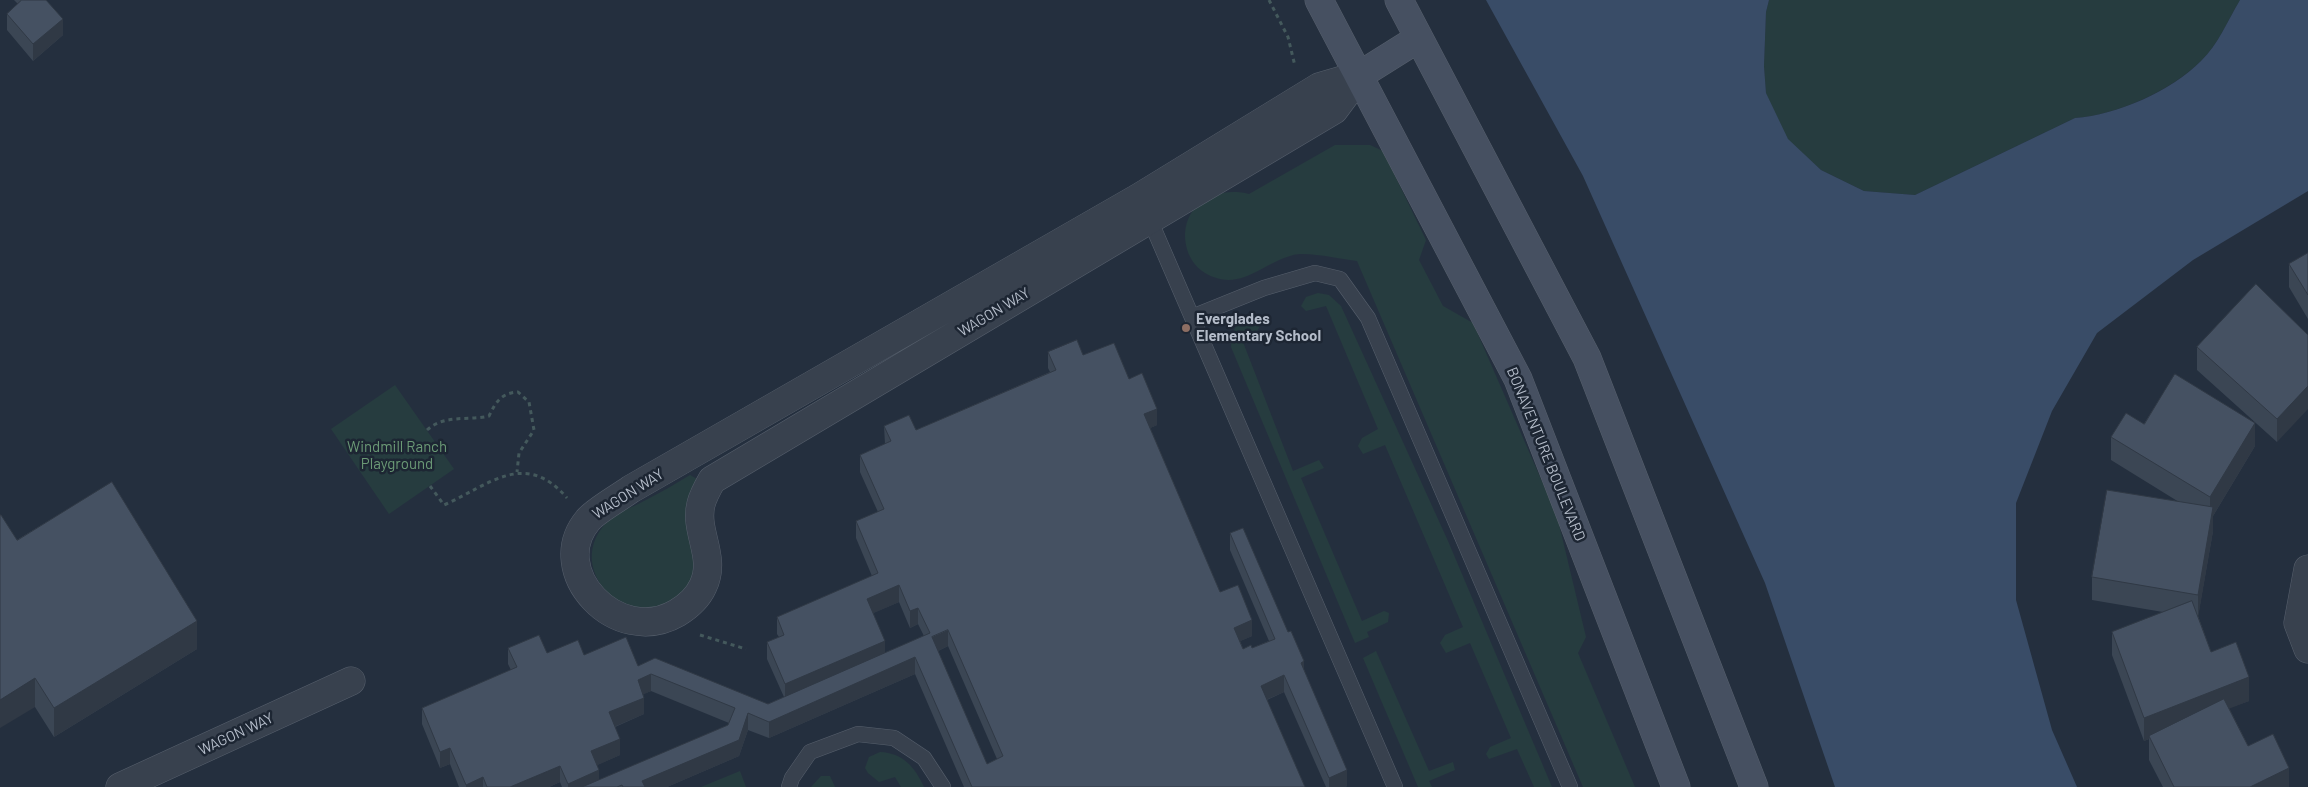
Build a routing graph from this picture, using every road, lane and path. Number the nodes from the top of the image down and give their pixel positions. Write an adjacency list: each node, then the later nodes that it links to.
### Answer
1 (1319, 0): 4 (main road, BONAVENTURE BOULEVARD)
2 (1399, 0): 3 (main road)
3 (1419, 38): 4 (main road, WAGON WAY); 20 (main road)
4 (1360, 75): 5 (street, WAGON WAY); 5 (street, WAGON WAY); 19 (main road, BONAVENTURE BOULEVARD)
5 (1150, 220): 6 (lane)
6 (1192, 317): 17 (lane); 18 (lane)
7 (427, 430): 8 (path)
8 (517, 472): 9 (path); 10 (path)
9 (430, 486)
10 (569, 501)
11 (2308, 569): 12 (street)
12 (2308, 649)
13 (351, 681): 14 (street, WAGON WAY)
14 (120, 787)
15 (790, 787): 16 (lane)
16 (943, 787)
17 (1395, 787)
18 (1570, 787)
19 (1676, 787)
20 (1754, 787)

